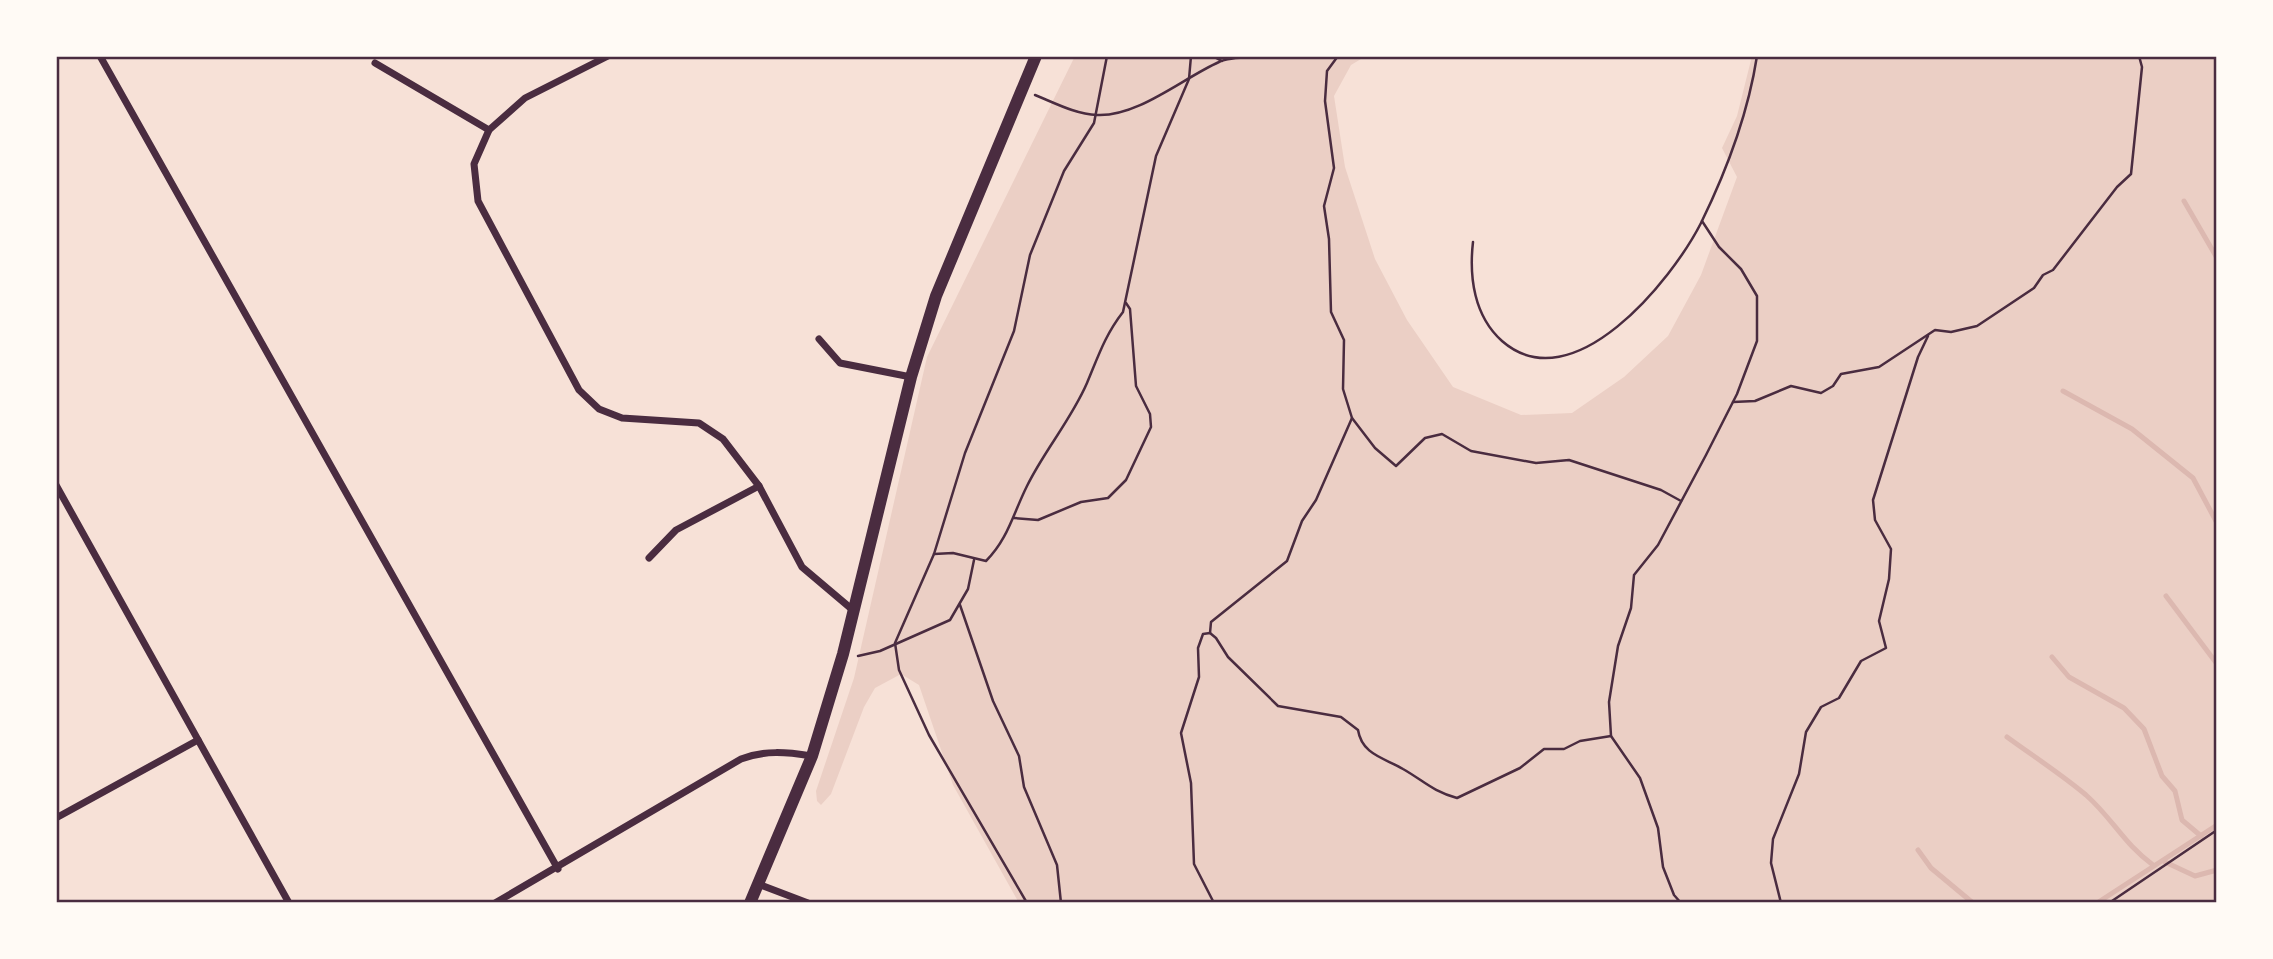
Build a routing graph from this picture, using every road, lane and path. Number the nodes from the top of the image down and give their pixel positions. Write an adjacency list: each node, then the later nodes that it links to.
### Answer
1 (100, 56): 43 (street)
2 (608, 56): 16 (street)
3 (1036, 56): 14 (main road)
4 (1107, 56): 15 (path)
5 (1191, 56): 13 (path)
6 (1212, 56): 11 (path)
7 (1267, 56): 11 (path)
8 (1338, 56): 24 (path)
9 (1757, 56): 17 (path)
10 (2139, 56): 20 (path)
11 (1222, 61): 13 (path)
12 (375, 62): 16 (street)
13 (1189, 79): 15 (path); 19 (path)
14 (1023, 90): 15 (path); 22 (main road)
15 (1096, 115): 30 (path)
16 (489, 130): 26 (street)
17 (1702, 221): 18 (path); 23 (path)
18 (1473, 242)
19 (1125, 302): 29 (path); 29 (path)
20 (1928, 336): 23 (path); 53 (path)
21 (818, 339): 22 (street)
22 (911, 377): 34 (main road)
23 (1733, 402): 28 (path)
24 (1352, 418): 28 (path); 35 (path)
25 (56, 485): 27 (street)
26 (759, 486): 31 (street); 34 (street)
27 (58, 495): 39 (street)
28 (1681, 501): 38 (path)
29 (1014, 518): 32 (path)
30 (934, 554): 32 (path); 36 (path)
31 (649, 558)
32 (974, 560): 33 (path)
33 (960, 605): 36 (path); 50 (path)
34 (854, 612): 37 (main road)
35 (1210, 633): 38 (path); 51 (path)
36 (895, 643): 37 (path); 49 (path)
37 (843, 654): 40 (main road)
38 (1611, 736): 52 (path)
39 (198, 740): 41 (street); 45 (street)
40 (812, 756): 43 (street); 44 (main road)
41 (56, 818)
42 (2217, 830): 54 (path)
43 (558, 869): 46 (street)
44 (758, 884): 47 (main road); 48 (street)
45 (289, 903)
46 (495, 903)
47 (750, 903)
48 (808, 903)
49 (1027, 903)
50 (1061, 903)
51 (1214, 903)
52 (1681, 903)
53 (1781, 903)
54 (2109, 903)

